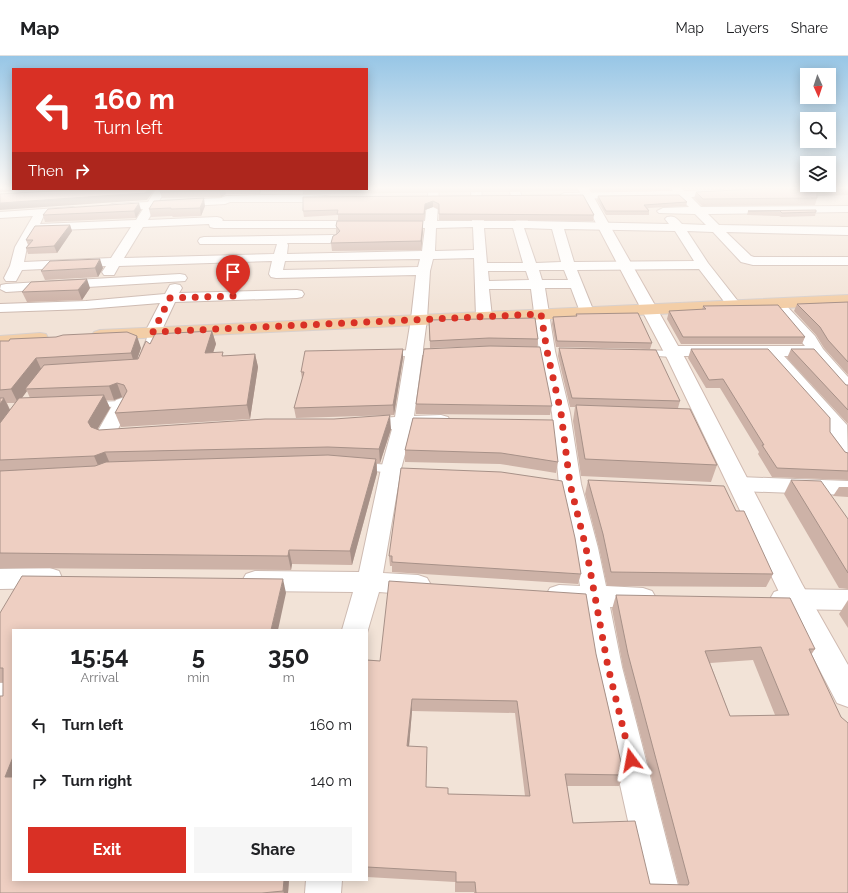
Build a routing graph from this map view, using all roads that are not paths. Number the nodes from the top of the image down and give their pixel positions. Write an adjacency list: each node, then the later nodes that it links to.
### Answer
1 (74, 226): 14 (street)
2 (136, 226): 31 (street)
3 (213, 226): 23 (street)
4 (288, 226): 22 (street)
5 (328, 226): 18 (street)
6 (431, 226): 21 (street)
7 (479, 226): 24 (street)
8 (521, 226): 35 (street)
9 (556, 226): 36 (street)
10 (605, 226): 32 (street)
11 (609, 226): 13 (street)
12 (773, 226): 16 (street)
13 (678, 227): 15 (street); 33 (street)
14 (33, 228): 34 (street)
15 (715, 228): 16 (street); 30 (street)
16 (776, 229): 17 (street)
17 (848, 231)
18 (325, 239): 19 (street); 22 (street); 27 (street)
19 (347, 239)
20 (414, 239): 21 (street)
21 (429, 239): 26 (street)
22 (282, 240): 23 (street); 28 (street)
23 (204, 241): 29 (street)
24 (480, 254): 26 (street); 37 (street)
25 (342, 255): 26 (street); 27 (street); 39 (street)
26 (428, 255): 38 (street)
27 (321, 256): 28 (street)
28 (280, 257): 29 (street); 39 (street)
29 (191, 259): 31 (street); 40 (street)
30 (848, 261)
31 (115, 263): 34 (street); 41 (street)
32 (626, 265): 33 (street); 36 (street); 53 (street)
33 (702, 265): 51 (street)
34 (17, 266): 45 (street)
35 (532, 266): 36 (street); 37 (street); 44 (street)
36 (569, 266): 42 (street)
37 (481, 267): 43 (street)
38 (424, 271): 39 (street); 57 (street)
39 (339, 272)
40 (180, 278): 41 (street); 47 (street)
41 (102, 283): 45 (street); 50 (street)
42 (575, 284): 44 (street); 54 (street)
43 (483, 285): 44 (street); 56 (street)
44 (537, 285): 55 (street)
45 (3, 292)
46 (296, 294): 47 (street)
47 (170, 298): 50 (street); 58 (street)
48 (848, 300): 49 (main road)
49 (777, 304): 51 (main road); 65 (street)
50 (86, 305): 52 (street)
51 (734, 305): 53 (main road)
52 (0, 308)
53 (649, 309): 54 (main road); 63 (street)
54 (587, 312): 55 (main road)
55 (541, 314): 56 (main road); 84 (street)
56 (484, 317): 57 (main road)
57 (419, 319): 58 (main road); 66 (street)
58 (153, 332): 59 (main road); 69 (lane)
59 (84, 336)
60 (54, 338): 61 (main road)
61 (0, 341)
62 (444, 352): 66 (lane)
63 (672, 352): 64 (street); 67 (lane); 74 (street)
64 (770, 352): 65 (street); 78 (street)
65 (816, 352): 70 (street)
66 (414, 353): 68 (lane); 75 (street)
67 (635, 353)
68 (377, 355)
69 (141, 363)
70 (848, 388)
71 (122, 404): 72 (lane); 79 (street)
72 (83, 405)
73 (684, 417): 74 (street)
74 (707, 418): 86 (street)
75 (404, 421): 76 (street); 77 (street); 82 (street)
76 (457, 421)
77 (342, 425)
78 (842, 428): 80 (street)
79 (144, 434)
80 (848, 455)
81 (353, 467): 82 (lane)
82 (391, 469): 83 (street); 92 (street)
83 (414, 470)
84 (562, 482): 85 (street); 95 (street)
85 (593, 485)
86 (740, 488): 87 (street); 88 (street); 97 (street)
87 (848, 488)
88 (718, 491)
89 (11, 578): 90 (street); 100 (street)
90 (70, 578)
91 (235, 580): 92 (street)
92 (369, 582): 93 (street); 101 (street)
93 (439, 587)
94 (533, 593): 95 (street)
95 (595, 597): 96 (street); 107 (street)
96 (663, 598)
97 (795, 598): 98 (street); 99 (street); 102 (street)
98 (763, 599)
99 (848, 600)
100 (8, 605)
101 (355, 629)
102 (848, 693)
103 (0, 696): 104 (street)
104 (12, 696)
105 (324, 881): 106 (street)
106 (323, 893)
107 (662, 893)

